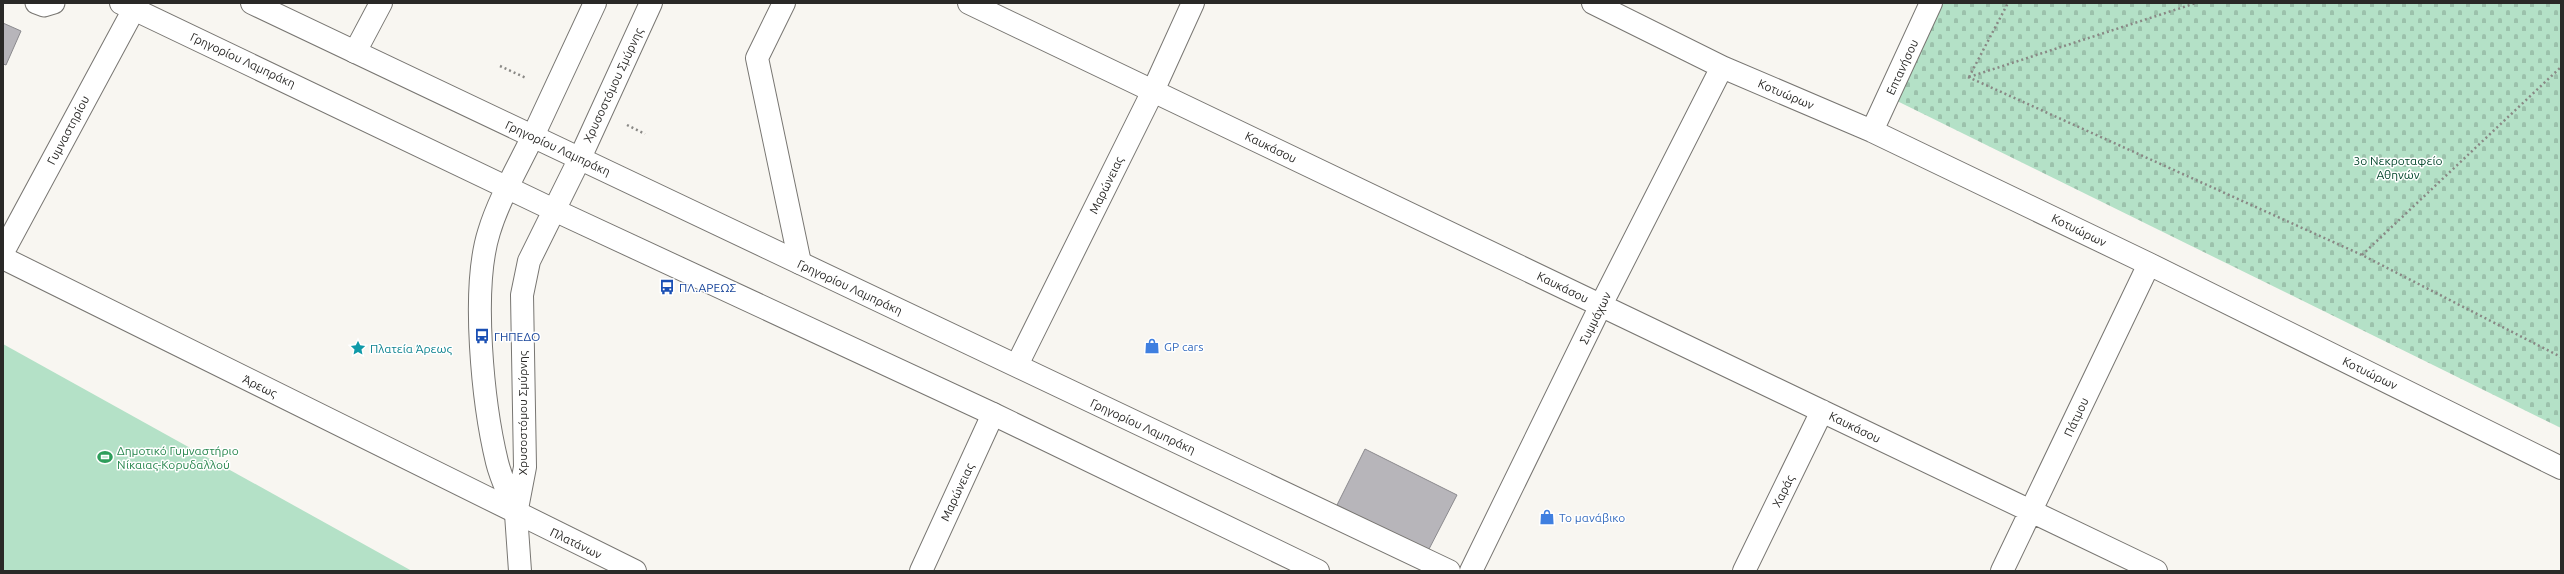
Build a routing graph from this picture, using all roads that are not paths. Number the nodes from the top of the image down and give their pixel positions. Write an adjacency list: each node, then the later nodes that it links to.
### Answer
1 (36, 3): 2 (lane)
2 (54, 3)
3 (252, 3): 13 (street, Γρηγορίου Λαμπράκη)
4 (381, 3): 13 (street)
5 (595, 3): 17 (street, Χρυσοστόμου Σμύρνης)
6 (651, 3): 18 (street, Χρυσοστόμου Σμύρνης)
7 (784, 3): 23 (street)
8 (969, 3): 15 (street, Καυκάσου)
9 (1193, 3): 15 (street, Μαρώνειας)
10 (1593, 3): 14 (street, Κοτυώρων)
11 (1931, 3): 16 (street, Επτανήσου)
12 (128, 6): 19 (street, Γρηγορίου Λαμπράκη); 21 (street, Γυμναστηρίου)
13 (355, 52): 17 (street, Γρηγορίου Λαμπράκη)
14 (1722, 67): 16 (street, Κοτυώρων); 25 (street, Συμμάχων)
15 (1153, 91): 25 (street, Καυκάσου); 26 (street, Μαρώνειας)
16 (1872, 131): 24 (street, Κοτυώρων)
17 (533, 136): 18 (street, Γρηγορίου Λαμπράκη); 19 (street, Χρυσοστόμου Σμύρνης)
18 (580, 158): 20 (street, Χρυσοστόμου Σμύρνης); 23 (street, Γρηγορίου Λαμπράκη)
19 (508, 188): 20 (street, Γρηγορίου Λαμπράκη); 31 (street, Χρυσοστόμου Σμύρνης)
20 (554, 210): 28 (street, Γρηγορίου Λαμπράκη); 31 (street, Χρυσοστόμου Σμύρνης)
21 (3, 252)
22 (3, 258): 31 (street, Άρεως)
23 (800, 263): 26 (street, Γρηγορίου Λαμπράκη)
24 (2149, 264): 29 (street, Κοτυώρων); 30 (street, Πάτμου)
25 (1601, 305): 27 (street, Καυκάσου); 37 (street, Συμμάχων)
26 (1017, 365): 36 (street, Γρηγορίου Λαμπράκη)
27 (1822, 411): 30 (street, Καυκάσου); 38 (street, Χαράς)
28 (993, 414): 34 (street, Μαρώνειας); 35 (street, Γρηγορίου Λαμπράκη)
29 (2561, 468)
30 (2032, 511): 39 (street, Πάτμου); 40 (street, Καυκάσου)
31 (516, 514): 32 (street, Χρυσοστόμου Σμύρνης); 33 (street, Πλατάνων)
32 (520, 571)
33 (635, 571)
34 (921, 571)
35 (1318, 571)
36 (1449, 571)
37 (1471, 571)
38 (1744, 571)
39 (2002, 571)
40 (2156, 571)

